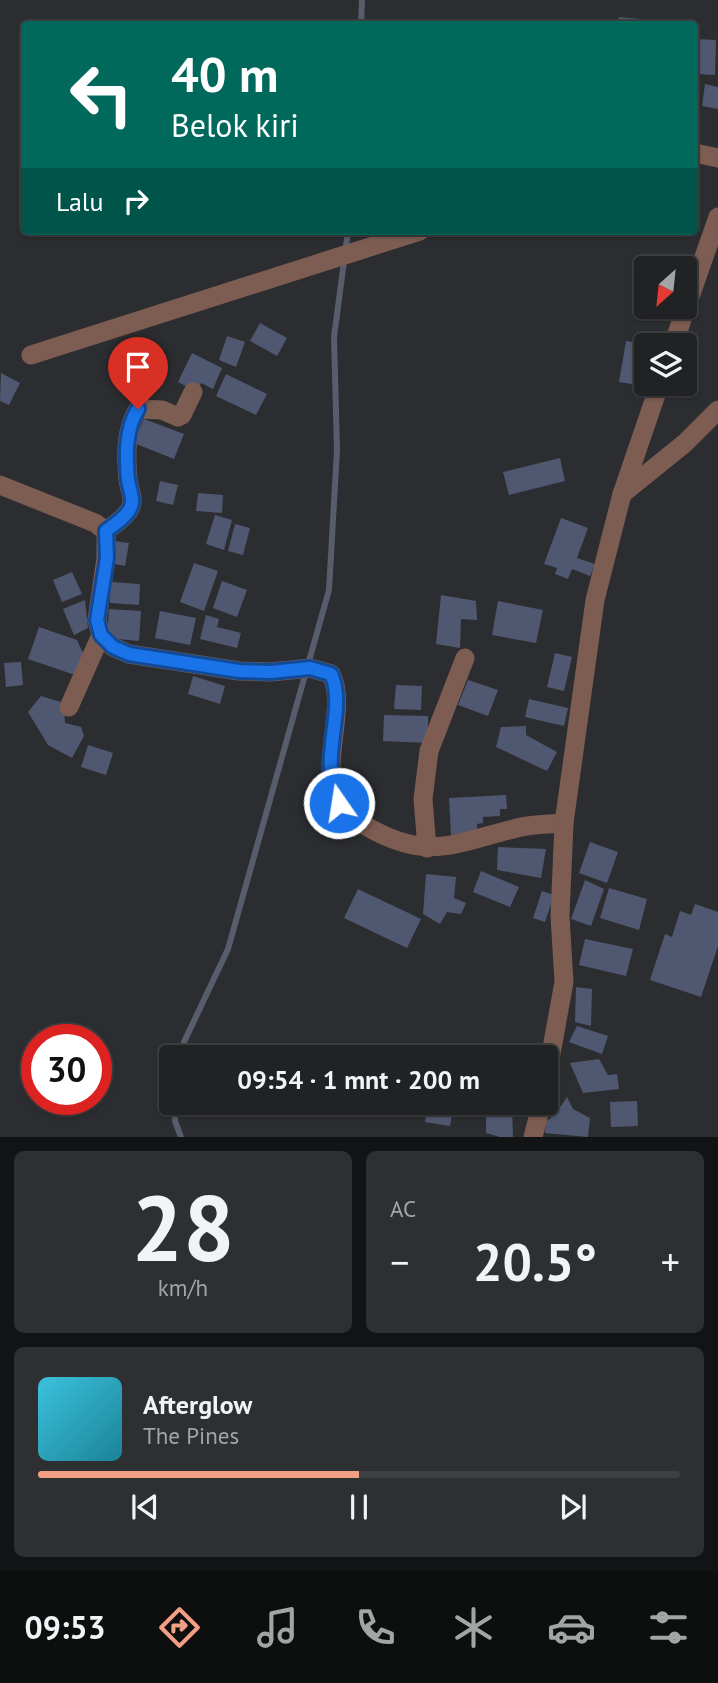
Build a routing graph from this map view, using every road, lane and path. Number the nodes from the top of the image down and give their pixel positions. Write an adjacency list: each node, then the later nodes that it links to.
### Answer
1 (698, 154): 2 (street)
2 (718, 158)
3 (718, 217): 5 (street)
4 (407, 235): 6 (street)
5 (677, 333)
6 (31, 355)
7 (193, 392): 12 (street)
8 (656, 396): 11 (street)
9 (718, 410): 11 (street)
10 (0, 485): 12 (street)
11 (622, 494): 16 (street)
12 (106, 531): 13 (street)
13 (101, 635): 15 (street); 17 (street)
14 (465, 658): 17 (street)
15 (69, 707)
16 (564, 823): 17 (street); 18 (street)
17 (427, 848)
18 (553, 1045)
19 (539, 1115): 20 (street)
20 (533, 1137)

